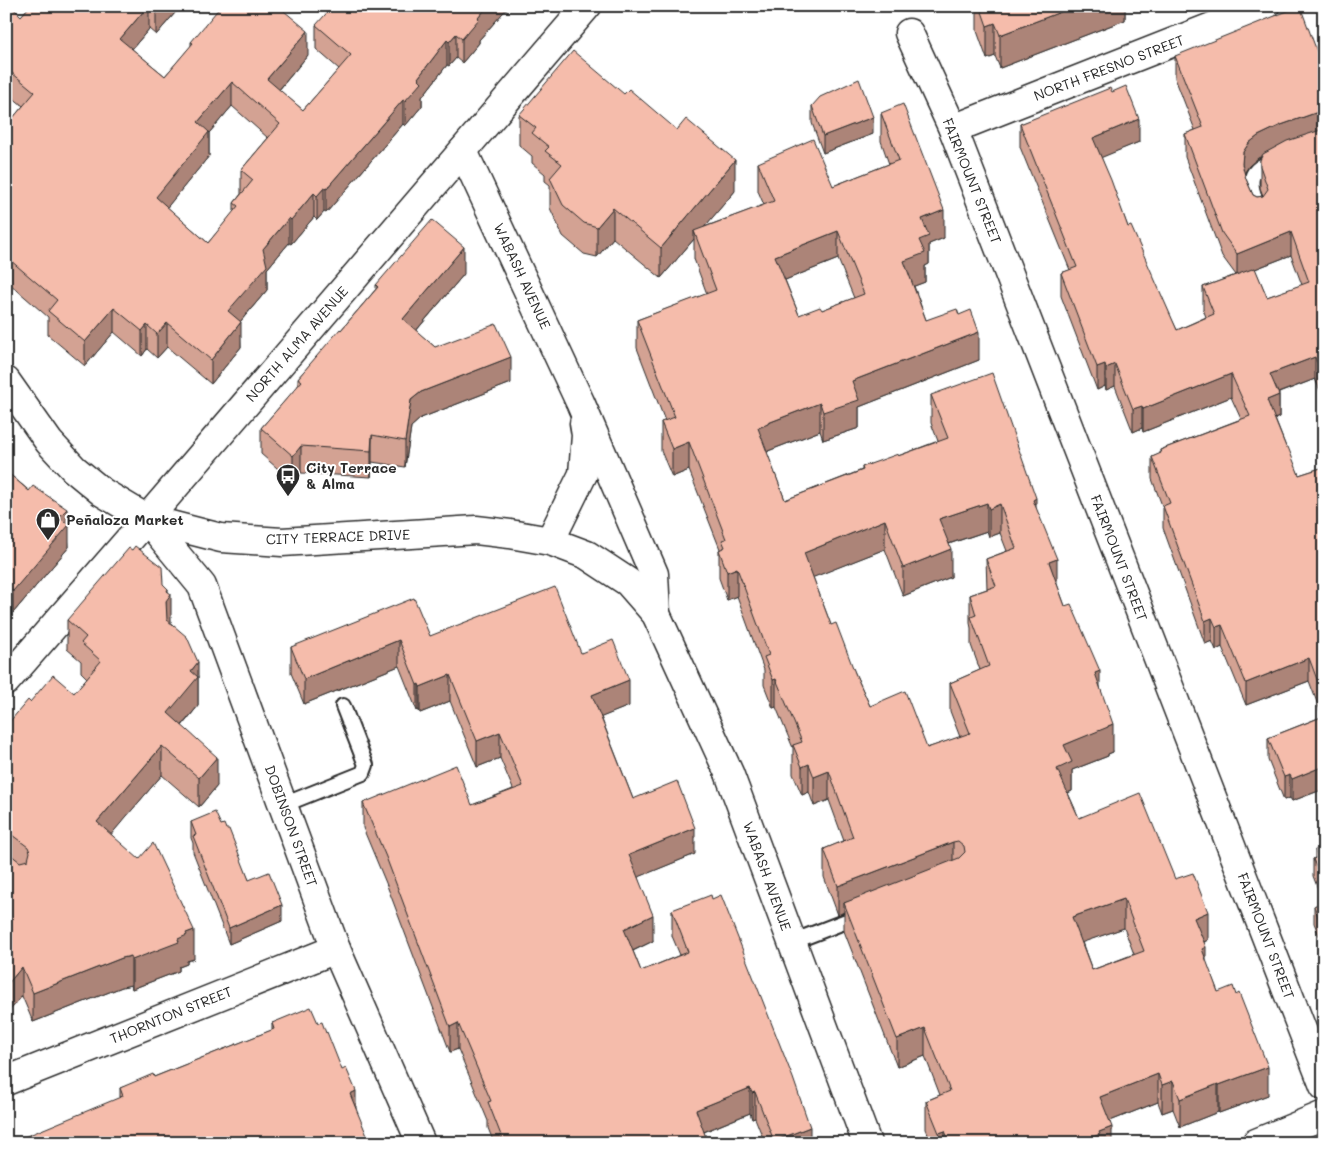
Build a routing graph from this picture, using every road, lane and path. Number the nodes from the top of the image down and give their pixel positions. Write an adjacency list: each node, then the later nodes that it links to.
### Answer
1 (587, 6): 5 (street, NORTH ALMA AVENUE)
2 (1265, 6): 4 (street, NORTH FRESNO STREET)
3 (909, 33): 4 (street, FAIRMOUNT STREET)
4 (953, 129): 20 (street, FAIRMOUNT STREET)
5 (463, 150): 9 (street, WABASH AVENUE); 10 (street, NORTH ALMA AVENUE)
6 (1291, 154): 7 (lane)
7 (1259, 211)
8 (6, 381): 10 (street, CITY TERRACE DRIVE)
9 (580, 402): 11 (street, WABASH AVENUE); 12 (street, WABASH AVENUE)
10 (147, 519): 11 (street, CITY TERRACE DRIVE); 13 (street, NORTH ALMA AVENUE); 15 (street, DOBINSON STREET)
11 (550, 541): 12 (street, WABASH AVENUE)
12 (656, 614): 17 (street, WABASH AVENUE)
13 (6, 681)
14 (343, 706): 15 (lane)
15 (283, 805): 18 (street, DOBINSON STREET)
16 (876, 909): 17 (lane)
17 (792, 942): 23 (street, WABASH AVENUE)
18 (336, 949): 19 (street, THORNTON STREET); 22 (street, DOBINSON STREET)
19 (6, 1081)
20 (1324, 1086)
21 (1324, 1115): 24 (street)
22 (422, 1143)
23 (867, 1143)
24 (1256, 1143)

